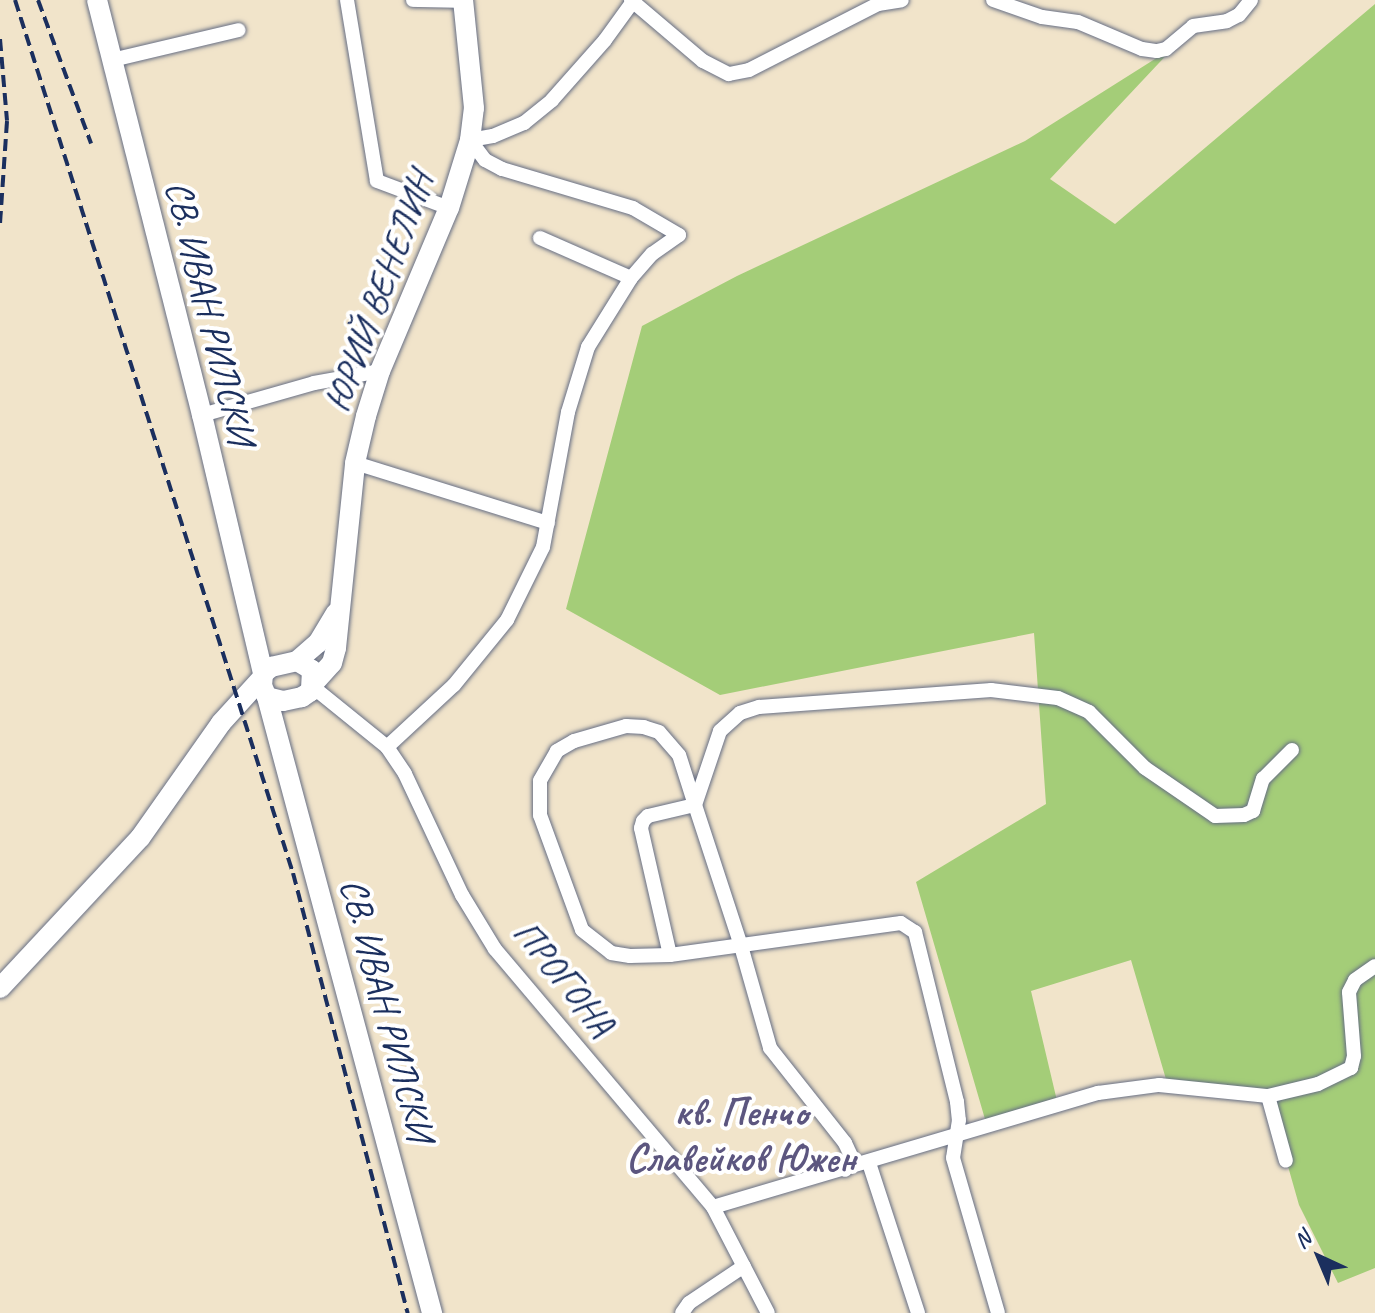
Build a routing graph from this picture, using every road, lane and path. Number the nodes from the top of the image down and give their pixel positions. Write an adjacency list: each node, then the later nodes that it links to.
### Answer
1 (97, 0): 10 (street, СВ. ИВАН РИЛСКИ)
2 (347, 0): 12 (street)
3 (413, 0): 4 (street)
4 (463, 0): 11 (street, ЮРИЙ ВЕНЕЛИН)
5 (902, 0): 8 (street)
6 (993, 0): 7 (street)
7 (1251, 0)
8 (633, 1): 11 (street)
9 (239, 30): 10 (street)
10 (112, 60): 16 (street, СВ. ИВАН РИЛСКИ)
11 (470, 140): 12 (street, ЮРИЙ ВЕНЕЛИН); 14 (street)
12 (449, 208): 15 (street, ЮРИЙ ВЕНЕЛИН)
13 (540, 238): 14 (street)
14 (631, 278): 18 (street)
15 (380, 371): 16 (street); 17 (street, ЮРИЙ ВЕНЕЛИН)
16 (202, 415): 21 (street, СВ. ИВАН РИЛСКИ)
17 (355, 463): 18 (street); 19 (street, ЮРИЙ ВЕНЕЛИН)
18 (548, 523): 23 (street)
19 (338, 609): 20 (street, ЮРИЙ ВЕНЕЛИН); 22 (street, ЮРИЙ ВЕНЕЛИН)
20 (297, 661): 21 (street); 22 (street)
21 (266, 686): 22 (street); 29 (street); 37 (street, СВ. ИВАН РИЛСКИ)
22 (313, 686): 23 (street, ПРОГОНА)
23 (387, 747): 35 (street, ПРОГОНА)
24 (1292, 750): 25 (street)
25 (695, 805): 26 (street); 27 (street); 27 (street)
26 (741, 946): 27 (street); 31 (street); 34 (street)
27 (670, 955)
28 (1375, 966): 30 (street)
29 (0, 988)
30 (1268, 1096): 31 (street); 32 (street)
31 (957, 1135): 33 (street); 41 (street)
32 (1286, 1161)
33 (869, 1163): 34 (street); 40 (street)
34 (845, 1170): 35 (street)
35 (713, 1207): 36 (street, ПРОГОНА)
36 (744, 1266): 38 (street); 39 (street, ПРОГОНА)
37 (432, 1313)
38 (682, 1313)
39 (768, 1313)
40 (918, 1313)
41 (998, 1313)

